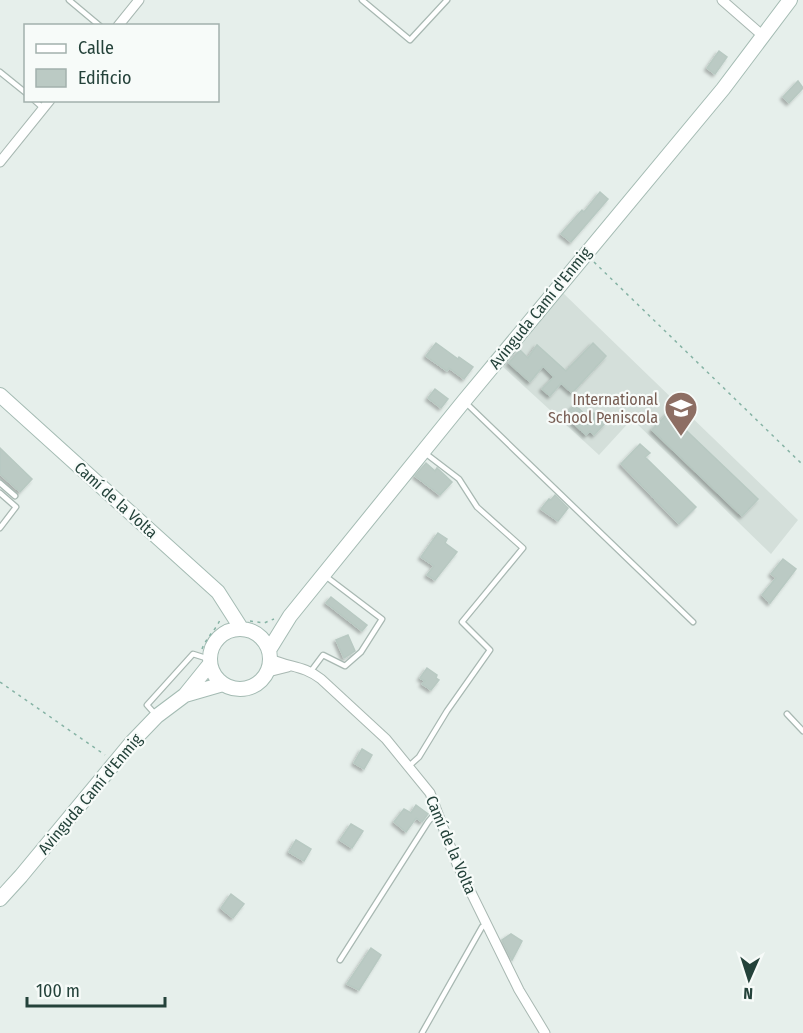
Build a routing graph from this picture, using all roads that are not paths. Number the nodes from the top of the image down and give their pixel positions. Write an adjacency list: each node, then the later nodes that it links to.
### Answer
1 (69, 0): 7 (lane)
2 (362, 0): 3 (lane)
3 (447, 0)
4 (722, 0): 9 (street)
5 (790, 0): 9 (street, Avinguda Camí d'Enmig)
6 (133, 2): 8 (street)
7 (97, 24)
8 (119, 24)
9 (762, 35): 15 (street, Avinguda Camí d'Enmig)
10 (0, 72): 11 (lane)
11 (24, 91)
12 (46, 104): 13 (street)
13 (0, 162)
14 (0, 395): 22 (street, Camí de la Volta)
15 (464, 401): 16 (street, Avinguda Camí d'Enmig); 24 (lane)
16 (423, 451): 21 (street, Avinguda Camí d'Enmig); 35 (lane)
17 (0, 483): 19 (lane)
18 (0, 493): 20 (lane)
19 (15, 496)
20 (0, 528)
21 (323, 575): 23 (street, Avinguda Camí d'Enmig); 29 (lane)
22 (229, 609): 25 (street, Camí de la Volta); 26 (street)
23 (284, 617): 25 (street, Avinguda Camí d'Enmig); 28 (street, Avinguda Camí d'Enmig)
24 (693, 622)
25 (249, 627): 26 (street); 28 (street)
26 (225, 632): 27 (street)
27 (207, 660): 30 (street); 31 (street, Avinguda Camí d'Enmig); 33 (lane)
28 (269, 660): 29 (street, Camí de la Volta); 30 (street)
29 (310, 671): 35 (street, Camí de la Volta)
30 (223, 684): 31 (street, Avinguda Camí d'Enmig)
31 (185, 695): 33 (street, Avinguda Camí d'Enmig)
32 (787, 714): 34 (lane)
33 (157, 716): 37 (street, Avinguda Camí d'Enmig)
34 (803, 731)
35 (409, 766): 36 (street, Camí de la Volta)
36 (437, 811): 38 (street, Camí de la Volta); 39 (lane)
37 (0, 899)
38 (486, 925): 40 (lane); 41 (street, Camí de la Volta)
39 (340, 960)
40 (422, 1033)
41 (545, 1033)

